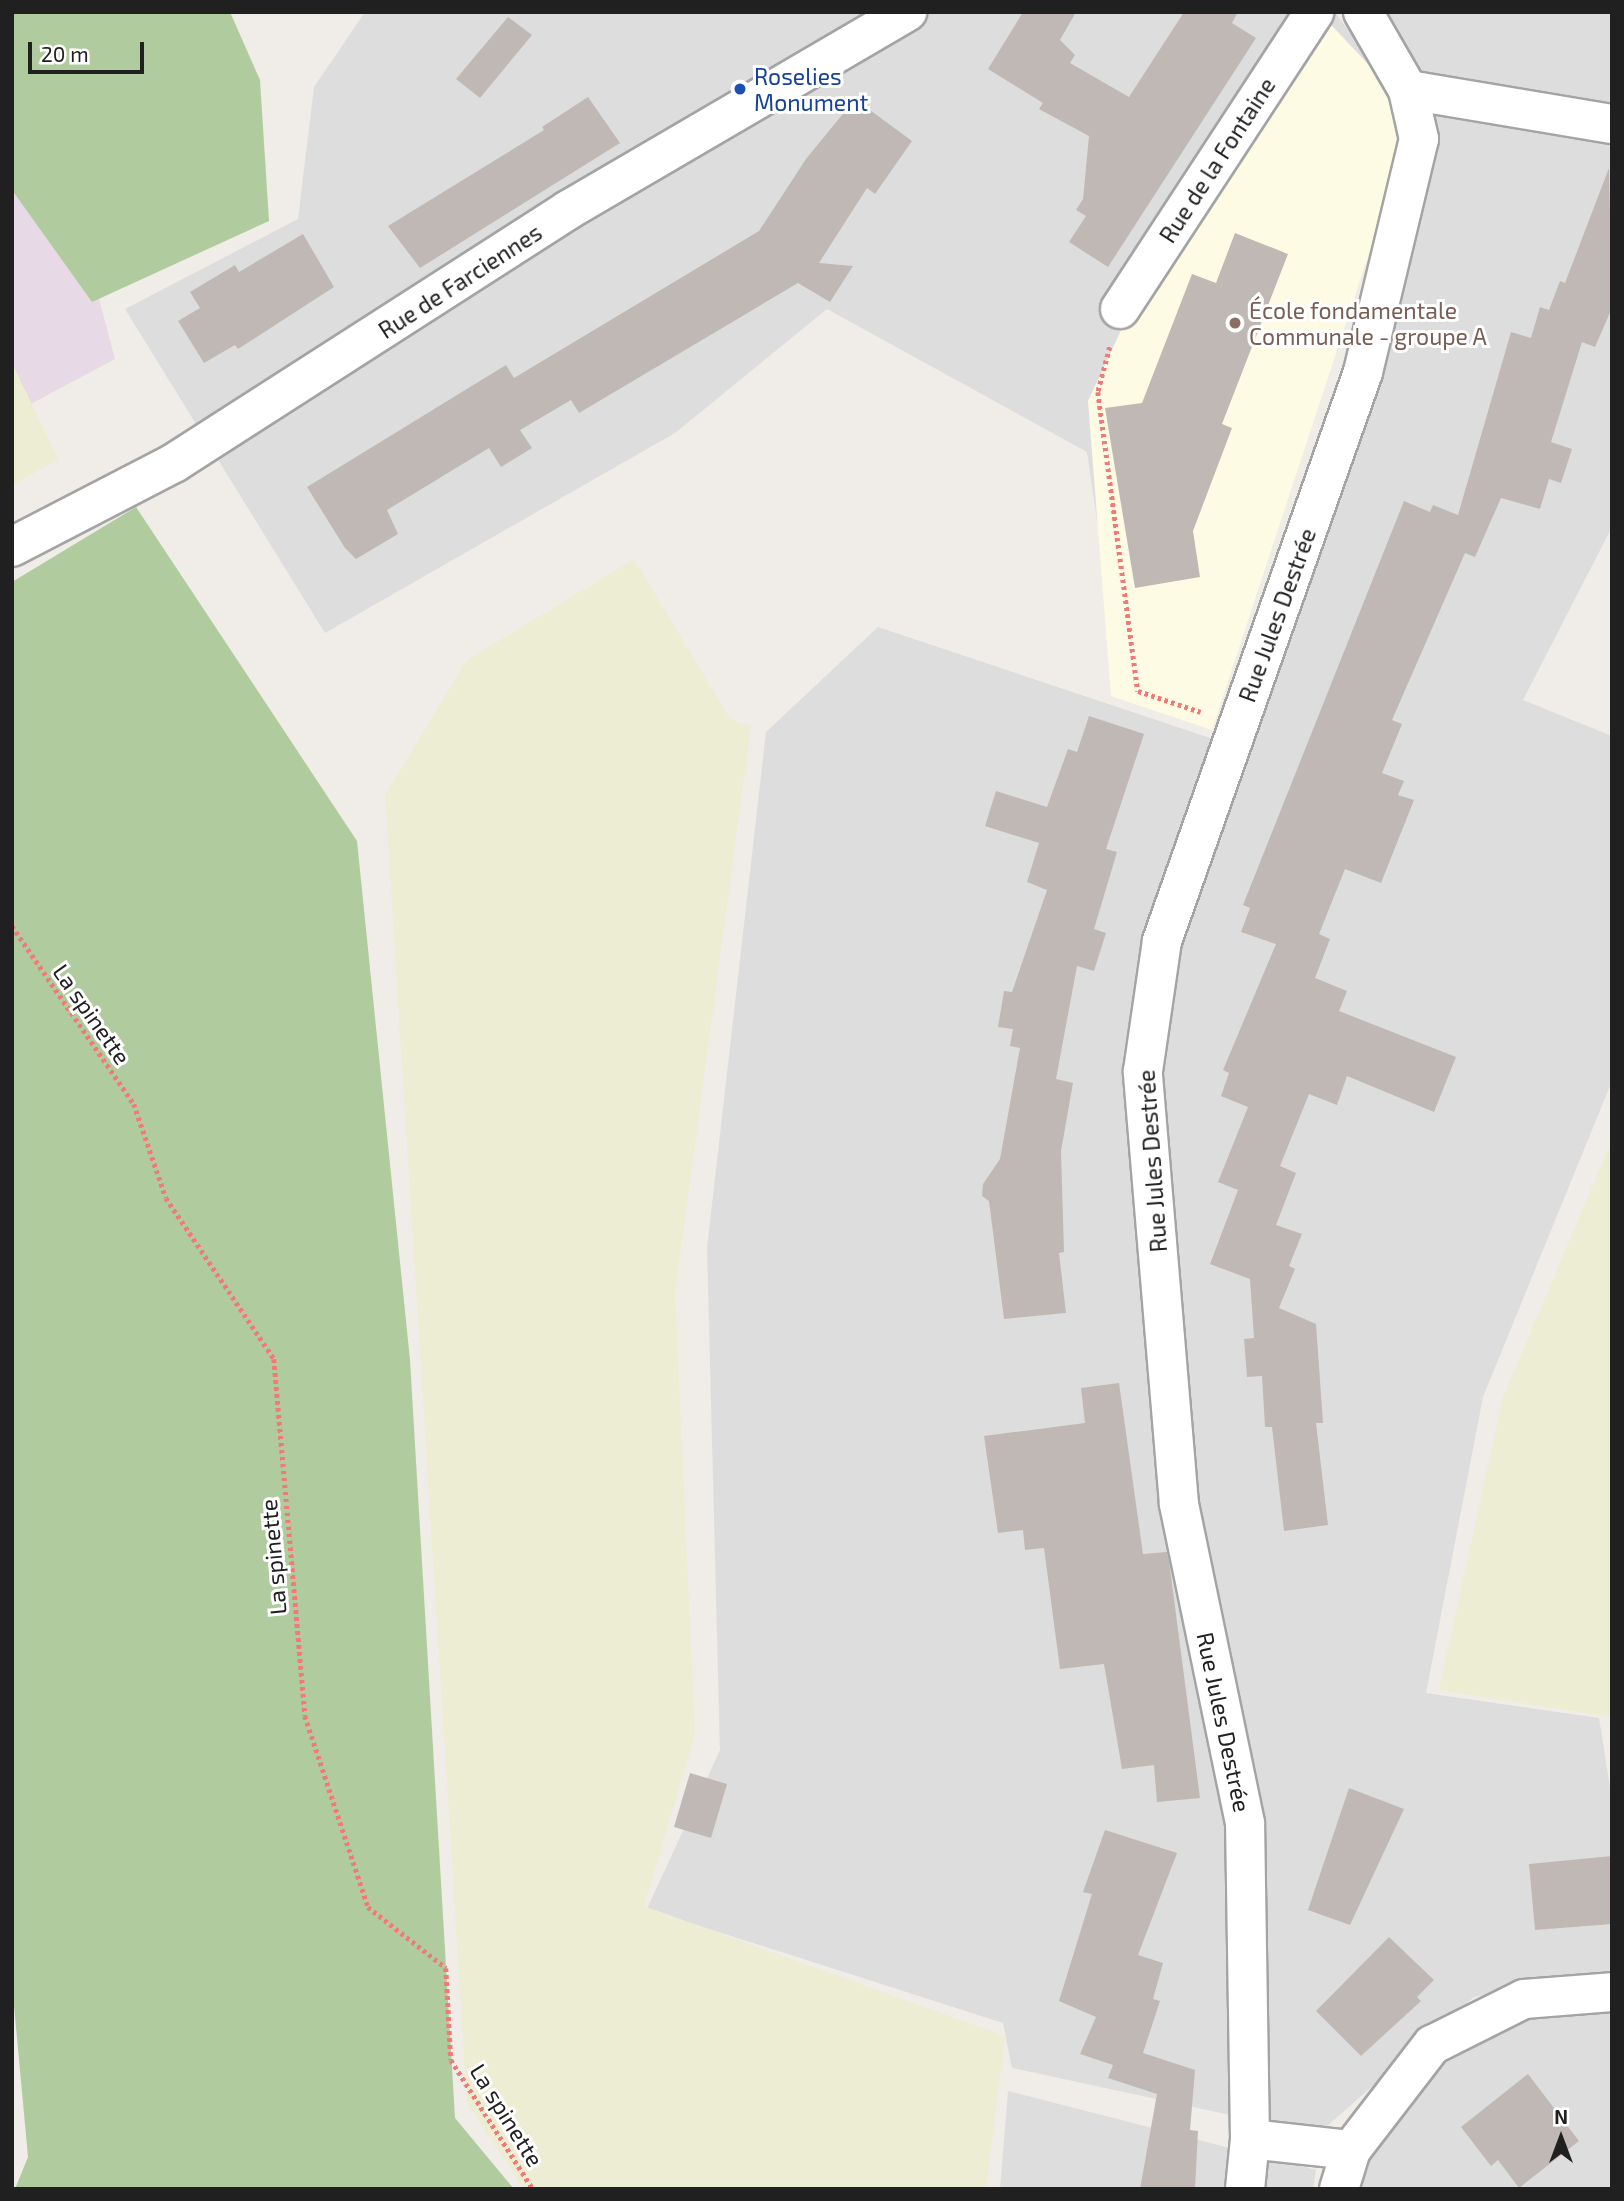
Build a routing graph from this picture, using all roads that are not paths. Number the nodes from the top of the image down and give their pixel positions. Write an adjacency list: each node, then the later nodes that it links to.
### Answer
1 (907, 12): 7 (street, Rue de Farciennes)
2 (1314, 12): 6 (street, Rue de la Fontaine)
3 (1363, 12): 4 (street, Rue Jules Destrée)
4 (1408, 90): 5 (street); 9 (street, Rue Jules Destrée)
5 (1612, 124)
6 (1120, 309)
7 (12, 547)
8 (1612, 1992): 10 (street)
9 (1251, 2139): 10 (street); 11 (street, Rue Jules Destrée)
10 (1352, 2150): 12 (street)
11 (1245, 2189)
12 (1339, 2189)

